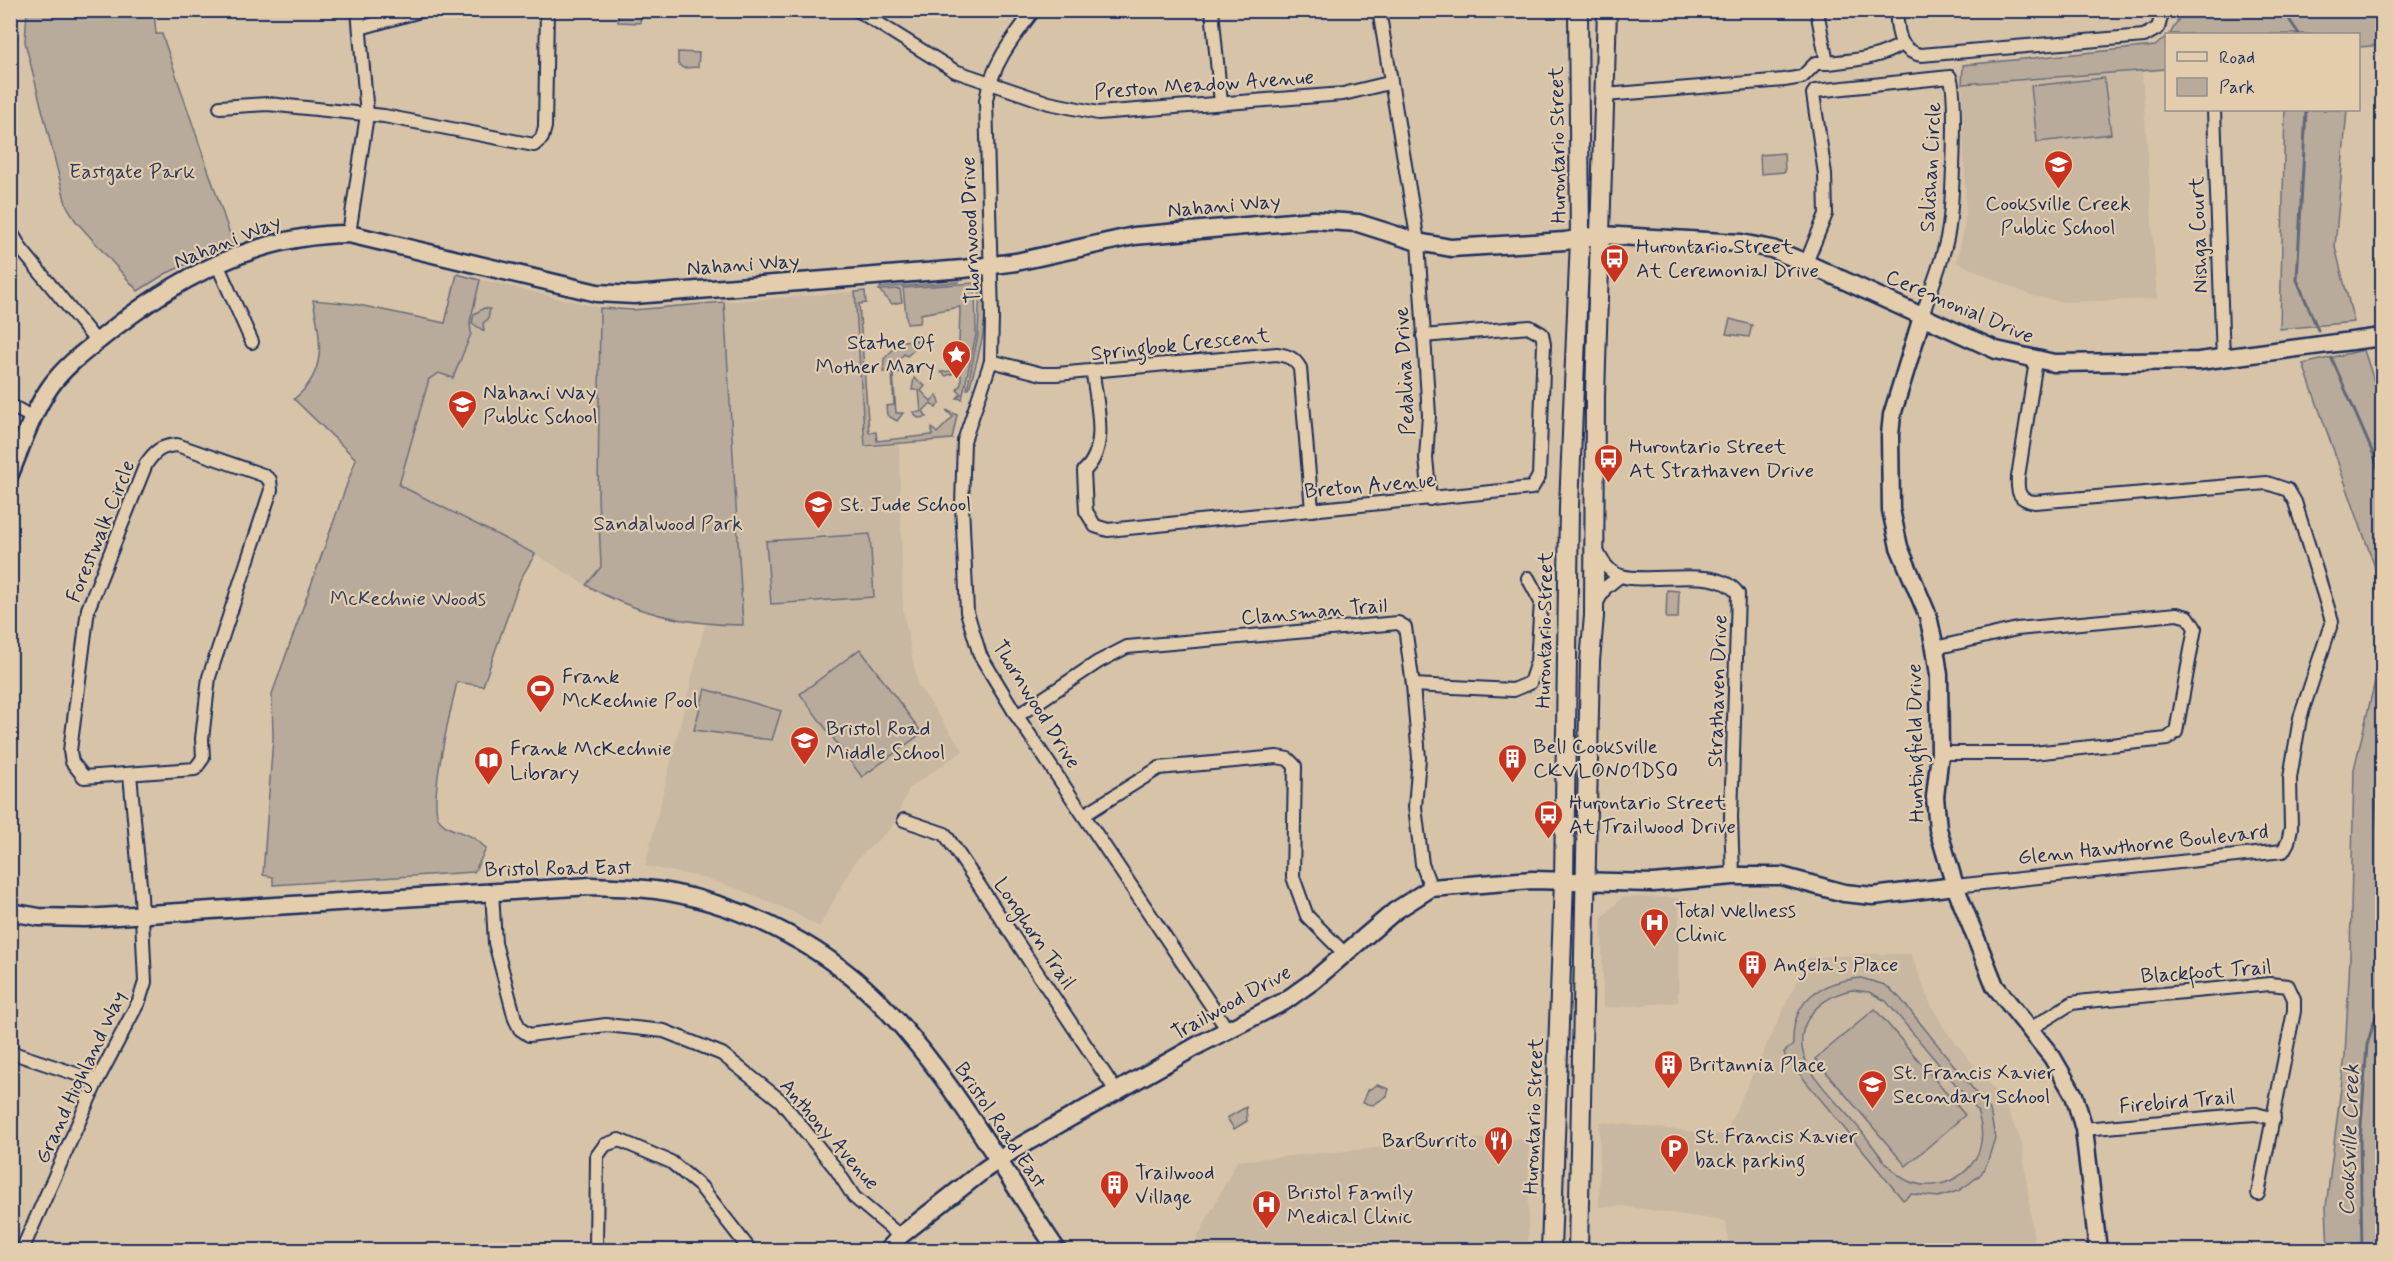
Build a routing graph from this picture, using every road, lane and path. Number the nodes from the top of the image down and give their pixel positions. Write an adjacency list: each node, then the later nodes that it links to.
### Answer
1 (358, 10): 13 (street)
2 (424, 10): 13 (street)
3 (547, 10): 22 (street)
4 (857, 10): 17 (street, Preston Meadow Avenue)
5 (1034, 10): 17 (street, Thornwood Drive)
6 (1212, 10): 19 (street)
7 (1378, 10): 16 (street, Pedalina Drive)
8 (1578, 10): 26 (main road, Hurontario Street)
9 (1607, 10): 18 (main road, Hurontario Street)
10 (1896, 10): 14 (street)
11 (2163, 10): 14 (street)
12 (1818, 16): 15 (street)
13 (360, 28): 22 (street)
14 (1903, 46): 15 (street)
15 (1827, 63): 18 (street)
16 (1389, 82): 19 (street, Preston Meadow Avenue); 27 (street, Pedalina Drive)
17 (989, 83): 19 (street, Preston Meadow Avenue); 30 (street, Thornwood Drive)
18 (1605, 95): 25 (main road, Hurontario Street)
19 (1221, 103)
20 (220, 107): 22 (street)
21 (2214, 111): 36 (street, Nishga Court)
22 (367, 115): 24 (street)
23 (10, 230): 34 (street)
24 (349, 234): 29 (street, Nahani Way); 30 (street, Nahani Way)
25 (1601, 235): 26 (street, Nahani Way); 28 (street, Ceremonial Drive); 45 (main road, Hurontario Street)
26 (1580, 238): 27 (street, Nahani Way); 57 (main road, Hurontario Street)
27 (1418, 242): 30 (street, Nahani Way); 32 (street, Pedalina Drive)
28 (1806, 263): 31 (street, Ceremonial Drive); 31 (street, Salishan Circle)
29 (218, 266): 34 (street, Nahani Way); 35 (street)
30 (991, 266): 37 (street, Thornwood Drive)
31 (1923, 317): 38 (street, Ceremonial Drive); 49 (street, Huntingfield Drive)
32 (1423, 336): 43 (street, Pedalina Drive); 43 (street, Breton Avenue)
33 (2382, 337): 36 (street, Ceremonial Drive)
34 (97, 342): 41 (street, Nahani Way)
35 (252, 342)
36 (2223, 359): 38 (street, Ceremonial Drive)
37 (991, 361): 39 (street, Springbok Crescent); 51 (street, Thornwood Drive)
38 (2036, 361): 59 (street, Glenn Hawthorne Boulevard)
39 (1093, 373): 44 (street, Springbok Crescent); 44 (street, Breton Avenue)
40 (10, 405): 41 (street)
41 (33, 418): 42 (street, Nahani Way)
42 (10, 474)
43 (1430, 499): 44 (street, Breton Avenue)
44 (1312, 510)
45 (1594, 545): 46 (street); 48 (main road, Hurontario Street)
46 (1620, 576): 48 (street); 56 (street, Strathaven Drive)
47 (1528, 578): 50 (street)
48 (1594, 616): 58 (main road, Hurontario Street)
49 (1935, 648): 52 (street, Huntingfield Drive); 52 (street)
50 (1413, 685): 51 (street, Clansman Trail); 60 (street, Clansman Trail)
51 (1017, 716): 54 (street, Thornwood Drive)
52 (1940, 753): 59 (street, Huntingfield Drive)
53 (130, 774): 53 (street, Forestwalk Circle); 63 (street)
54 (1084, 815): 64 (street); 65 (street, Thornwood Drive)
55 (904, 820): 69 (street, Longhorn Trail)
56 (1733, 876): 58 (street, Glenn Hawthorne Boulevard); 59 (street, Glenn Hawthorne Boulevard)
57 (1564, 881): 58 (street, Trailwood Drive); 60 (street, Trailwood Drive); 80 (main road, Hurontario Street)
58 (1586, 883): 81 (main road, Hurontario Street)
59 (1955, 886): 66 (street, Huntingfield Drive)
60 (1431, 888): 64 (street, Trailwood Drive)
61 (492, 891): 63 (street, Bristol Road East); 72 (street, Bristol Road East); 74 (street, Anthony Avenue)
62 (10, 912): 63 (street, Bristol Road East)
63 (142, 914): 68 (street, Grand Highland Way)
64 (1344, 953): 65 (street, Trailwood Drive)
65 (1227, 1029): 69 (street, Trailwood Drive)
66 (2030, 1029): 70 (street, Blackfoot Trail); 71 (street, Huntingfield Drive)
67 (10, 1052): 68 (street)
68 (97, 1081): 75 (street, Grand Highland Way)
69 (1116, 1091): 72 (street, Trailwood Drive)
70 (2274, 1119): 71 (street, Firebird Trail); 73 (street, Blackfoot Trail)
71 (2084, 1129): 82 (street, Huntingfield Drive)
72 (999, 1160): 74 (street, Trailwood Drive); 79 (street, Bristol Road East)
73 (2258, 1194)
74 (900, 1236): 78 (street, Trailwood Drive)
75 (22, 1251)
76 (596, 1251): 77 (street)
77 (750, 1251)
78 (888, 1251)
79 (1058, 1251)
80 (1551, 1251)
81 (1578, 1251)
82 (2098, 1251)

